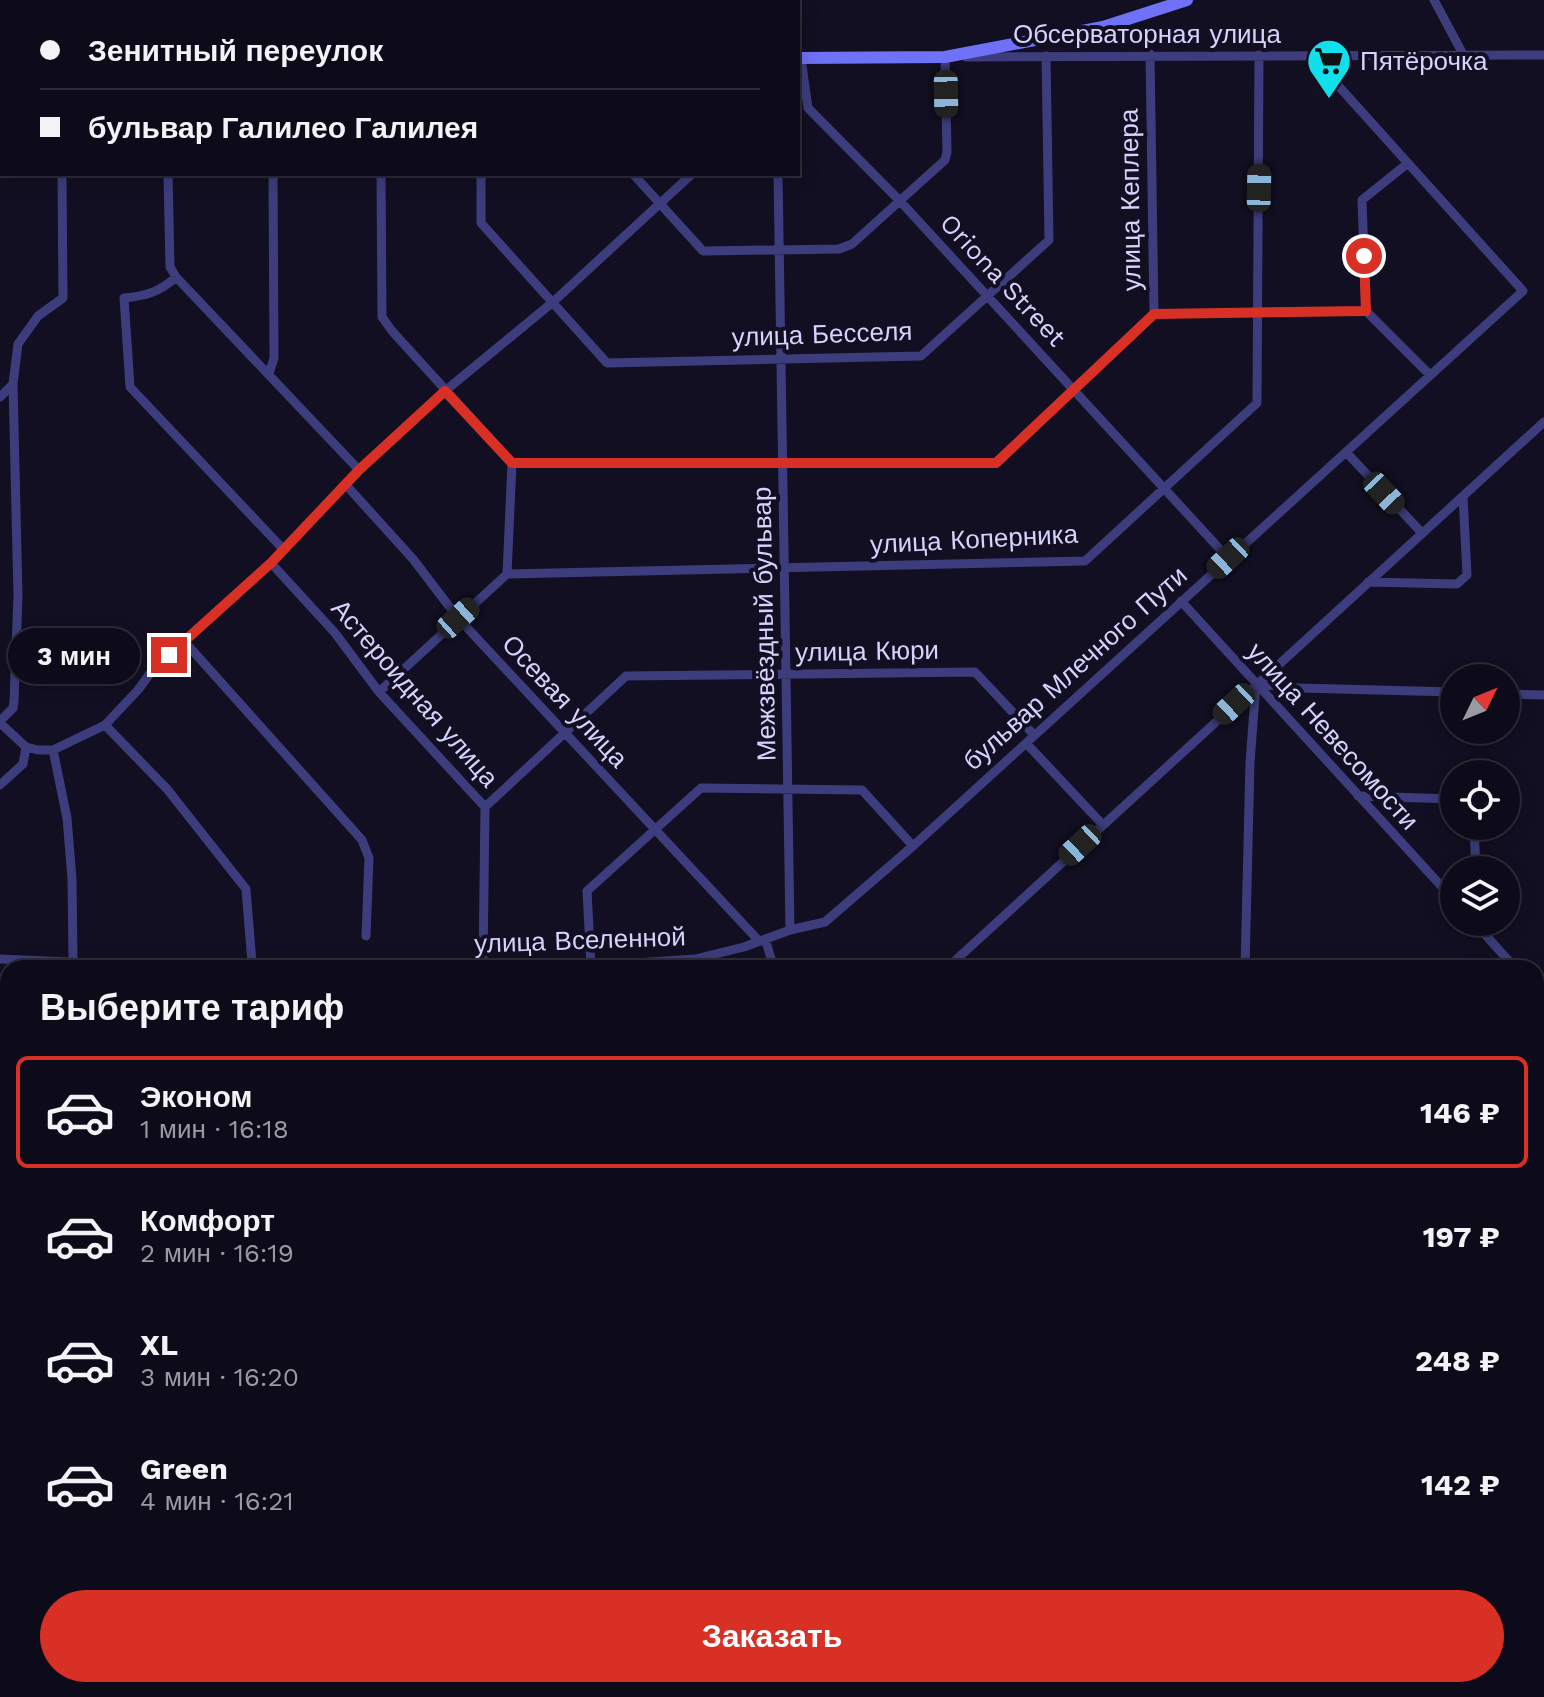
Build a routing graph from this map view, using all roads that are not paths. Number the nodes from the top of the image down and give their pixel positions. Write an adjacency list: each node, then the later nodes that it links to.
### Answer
1 (1187, 0): 9 (main road)
2 (1434, 0): 8 (street)
3 (1150, 54): 4 (street, Обсерваторная улица); 7 (street, Обсерваторная улица); 28 (street, улица Кеплера)
4 (1259, 55): 5 (street, Обсерваторная улица); 27 (street, улица Коперника)
5 (1328, 55): 8 (street, Обсерваторная улица); 11 (street)
6 (1544, 55): 8 (street, Обсерваторная улица)
7 (1046, 56): 9 (street, Обсерваторная улица); 24 (street, улица Бесселя)
8 (1464, 56)
9 (945, 57): 10 (main road, Обсерваторная улица); 20 (street)
10 (800, 58): 20 (street, Oriona Street)
11 (1408, 163): 26 (street); 31 (street, бульвар Млечного Пути)
12 (62, 176): 32 (street)
13 (168, 176): 23 (street)
14 (273, 176): 30 (street)
15 (381, 176): 34 (street)
16 (481, 176): 25 (street, улица Бесселя)
17 (635, 176): 21 (street)
18 (690, 176): 21 (street)
19 (778, 176): 22 (street, Межзвёздный бульвар)
20 (900, 201): 22 (street); 24 (street, Oriona Street)
21 (659, 203): 22 (street); 25 (street)
22 (779, 251): 29 (street, Межзвёздный бульвар)
23 (176, 277): 30 (street); 45 (street)
24 (987, 296): 29 (street, улица Бесселя); 33 (street, Oriona Street)
25 (553, 302): 29 (street, улица Бесселя); 34 (street)
26 (1366, 311): 27 (street); 31 (street)
27 (1257, 312): 28 (street); 42 (street, улица Коперника)
28 (1154, 314): 33 (street, улица Кеплера)
29 (781, 358): 39 (street, Межзвёздный бульвар)
30 (269, 374): 40 (street)
31 (1430, 375): 37 (street, бульвар Млечного Пути)
32 (13, 384): 35 (street); 60 (street)
33 (1073, 389): 39 (street, улица Кеплера); 42 (street, Oriona Street)
34 (445, 391): 38 (street); 40 (street)
35 (0, 397)
36 (1544, 422): 43 (street)
37 (1346, 452): 44 (street); 46 (street, бульвар Млечного Пути)
38 (512, 463): 39 (street, улица Кеплера); 49 (street)
39 (783, 463): 48 (street, Межзвёздный бульвар)
40 (359, 470): 41 (street)
41 (346, 485): 45 (street); 52 (street, Осевая улица)
42 (1164, 488): 46 (street, Oriona Street); 48 (street, улица Коперника)
43 (1463, 496): 44 (street); 50 (street)
44 (1422, 533): 50 (street)
45 (283, 549): 47 (street)
46 (1228, 558): 51 (street, бульвар Млечного Пути)
47 (271, 563): 53 (street); 56 (street, Астероидная улица)
48 (785, 568): 49 (street, улица Коперника); 54 (street, Межзвёздный бульвар)
49 (507, 574): 52 (street)
50 (1368, 582): 55 (street)
51 (1181, 601): 55 (street, улица Невесомости); 63 (street, бульвар Млечного Пути)
52 (458, 618): 56 (street); 62 (street, Осевая улица)
53 (184, 641): 61 (street); 77 (street)
54 (787, 674): 62 (street, улица Кюри); 63 (street, улица Кюри); 68 (street, Межзвёздный бульвар)
55 (1256, 684): 57 (street); 69 (street, улица Невесомости); 72 (street); 89 (street)
56 (379, 692): 71 (street, Астероидная улица)
57 (1440, 692)
58 (1520, 694): 59 (street)
59 (1544, 695)
60 (0, 722): 65 (street)
61 (105, 725): 66 (street); 83 (street)
62 (564, 733): 71 (street, улица Кюри); 73 (street, Осевая улица)
63 (1034, 735): 64 (street, бульвар Млечного Пути)
64 (1026, 743): 72 (street); 74 (street, бульвар Млечного Пути)
65 (26, 747): 66 (street); 67 (street)
66 (53, 750): 82 (street)
67 (0, 785)
68 (789, 789): 73 (street); 74 (street); 76 (street, Межзвёздный бульвар)
69 (1358, 796): 70 (street); 75 (street, улица Невесомости)
70 (1440, 799)
71 (485, 807): 84 (street, Астероидная улица)
72 (1103, 825): 88 (street)
73 (654, 831): 79 (street, Осевая улица); 85 (street)
74 (913, 846): 76 (street, бульвар Млечного Пути)
75 (1440, 885)
76 (790, 930): 79 (street, улица Вселенной)
77 (366, 936)
78 (1488, 936): 90 (street)
79 (762, 940): 86 (street, улица Вселенной); 87 (street)
80 (0, 959): 81 (street)
81 (36, 960)
82 (73, 960)
83 (252, 960)
84 (483, 960)
85 (591, 960)
86 (680, 960)
87 (771, 960)
88 (956, 960)
89 (1245, 960)
90 (1508, 960)

